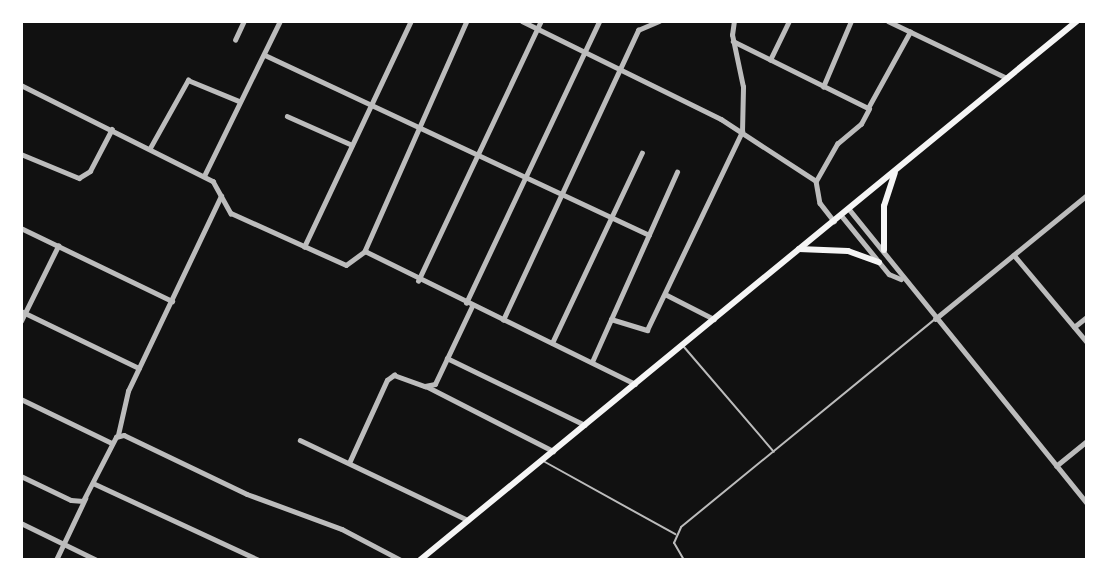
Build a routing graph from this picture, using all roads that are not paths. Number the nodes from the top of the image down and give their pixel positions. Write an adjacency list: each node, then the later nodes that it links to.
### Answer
1 (244, 21): 16 (street)
2 (280, 21): 19 (street)
3 (411, 21): 26 (street)
4 (467, 21): 29 (street)
5 (522, 21): 14 (street)
6 (541, 21): 14 (street)
7 (599, 21): 18 (street)
8 (659, 21): 21 (street)
9 (734, 21): 17 (street)
10 (789, 21): 20 (street)
11 (851, 21): 24 (street)
12 (888, 21): 15 (street)
13 (1077, 21): 22 (main road)
14 (537, 29): 18 (street); 36 (street)
15 (910, 32): 22 (street); 27 (street)
16 (235, 40)
17 (733, 41): 20 (street); 31 (street)
18 (584, 51): 21 (street); 40 (street)
19 (265, 55): 25 (street); 26 (street)
20 (770, 60): 24 (street)
21 (621, 68): 31 (street); 42 (street)
22 (1008, 79): 37 (main road)
23 (21, 85): 30 (street)
24 (823, 87): 27 (street)
25 (239, 102): 33 (street); 39 (street)
26 (371, 106): 29 (street); 32 (street)
27 (870, 108): 41 (street)
28 (287, 116): 32 (street)
29 (418, 128): 36 (street); 55 (street)
30 (112, 129): 33 (street); 35 (street)
31 (741, 132): 41 (street); 60 (street)
32 (352, 145): 52 (street)
33 (150, 148): 39 (street)
34 (642, 153): 47 (street)
35 (21, 154)
36 (478, 156): 40 (street); 59 (street)
37 (895, 171): 45 (main road); 54 (main road)
38 (677, 172): 50 (street)
39 (204, 176): 43 (street)
40 (526, 177): 42 (street); 62 (street)
41 (816, 181): 48 (street)
42 (561, 193): 47 (street); 68 (street)
43 (221, 195): 52 (street); 61 (street)
44 (1087, 195): 56 (street)
45 (849, 209): 46 (main road); 54 (street)
46 (841, 215): 48 (main road); 57 (street)
47 (612, 217): 50 (street); 72 (street)
48 (834, 221): 53 (main road)
49 (21, 228): 51 (street)
50 (649, 235): 65 (street)
51 (58, 246): 61 (street); 63 (street)
52 (304, 247): 55 (street)
53 (799, 250): 57 (main road); 66 (main road)
54 (884, 250): 58 (street)
55 (365, 251): 59 (street)
56 (1014, 255): 67 (street); 70 (street)
57 (879, 262): 58 (street)
58 (902, 279): 67 (street)
59 (418, 281): 62 (street)
60 (665, 294): 65 (street); 66 (street)
61 (172, 301): 76 (street)
62 (469, 305): 68 (street); 74 (street)
63 (23, 312): 69 (street); 76 (street)
64 (1087, 317): 70 (street)
65 (611, 319): 75 (street)
66 (715, 319): 73 (main road)
67 (935, 319): 86 (lane); 89 (street)
68 (503, 320): 72 (street)
69 (21, 321)
70 (1074, 327): 71 (street)
71 (1087, 342)
72 (552, 343): 75 (street)
73 (682, 345): 77 (main road); 86 (lane)
74 (447, 358): 78 (street); 80 (street)
75 (592, 362): 77 (street)
76 (139, 368): 81 (street)
77 (635, 384): 80 (main road)
78 (425, 386): 85 (street); 88 (street)
79 (21, 399): 84 (street)
80 (584, 425): 85 (main road)
81 (118, 435): 84 (street); 101 (street)
82 (300, 440): 88 (street)
83 (1087, 441): 89 (street)
84 (112, 443): 91 (street)
85 (553, 451): 87 (main road)
86 (774, 452): 96 (lane)
87 (542, 460): 94 (main road); 96 (lane)
88 (349, 463): 94 (street)
89 (1056, 466): 93 (street)
90 (21, 476): 92 (street)
91 (93, 483): 92 (street); 100 (street)
92 (85, 498): 97 (street)
93 (1087, 503)
94 (468, 520): 102 (main road)
95 (21, 523): 97 (street)
96 (676, 535): 103 (lane)
97 (64, 544): 98 (street); 99 (street)
98 (56, 560)
99 (97, 560)
100 (259, 560)
101 (401, 560)
102 (420, 560)
103 (684, 560)

